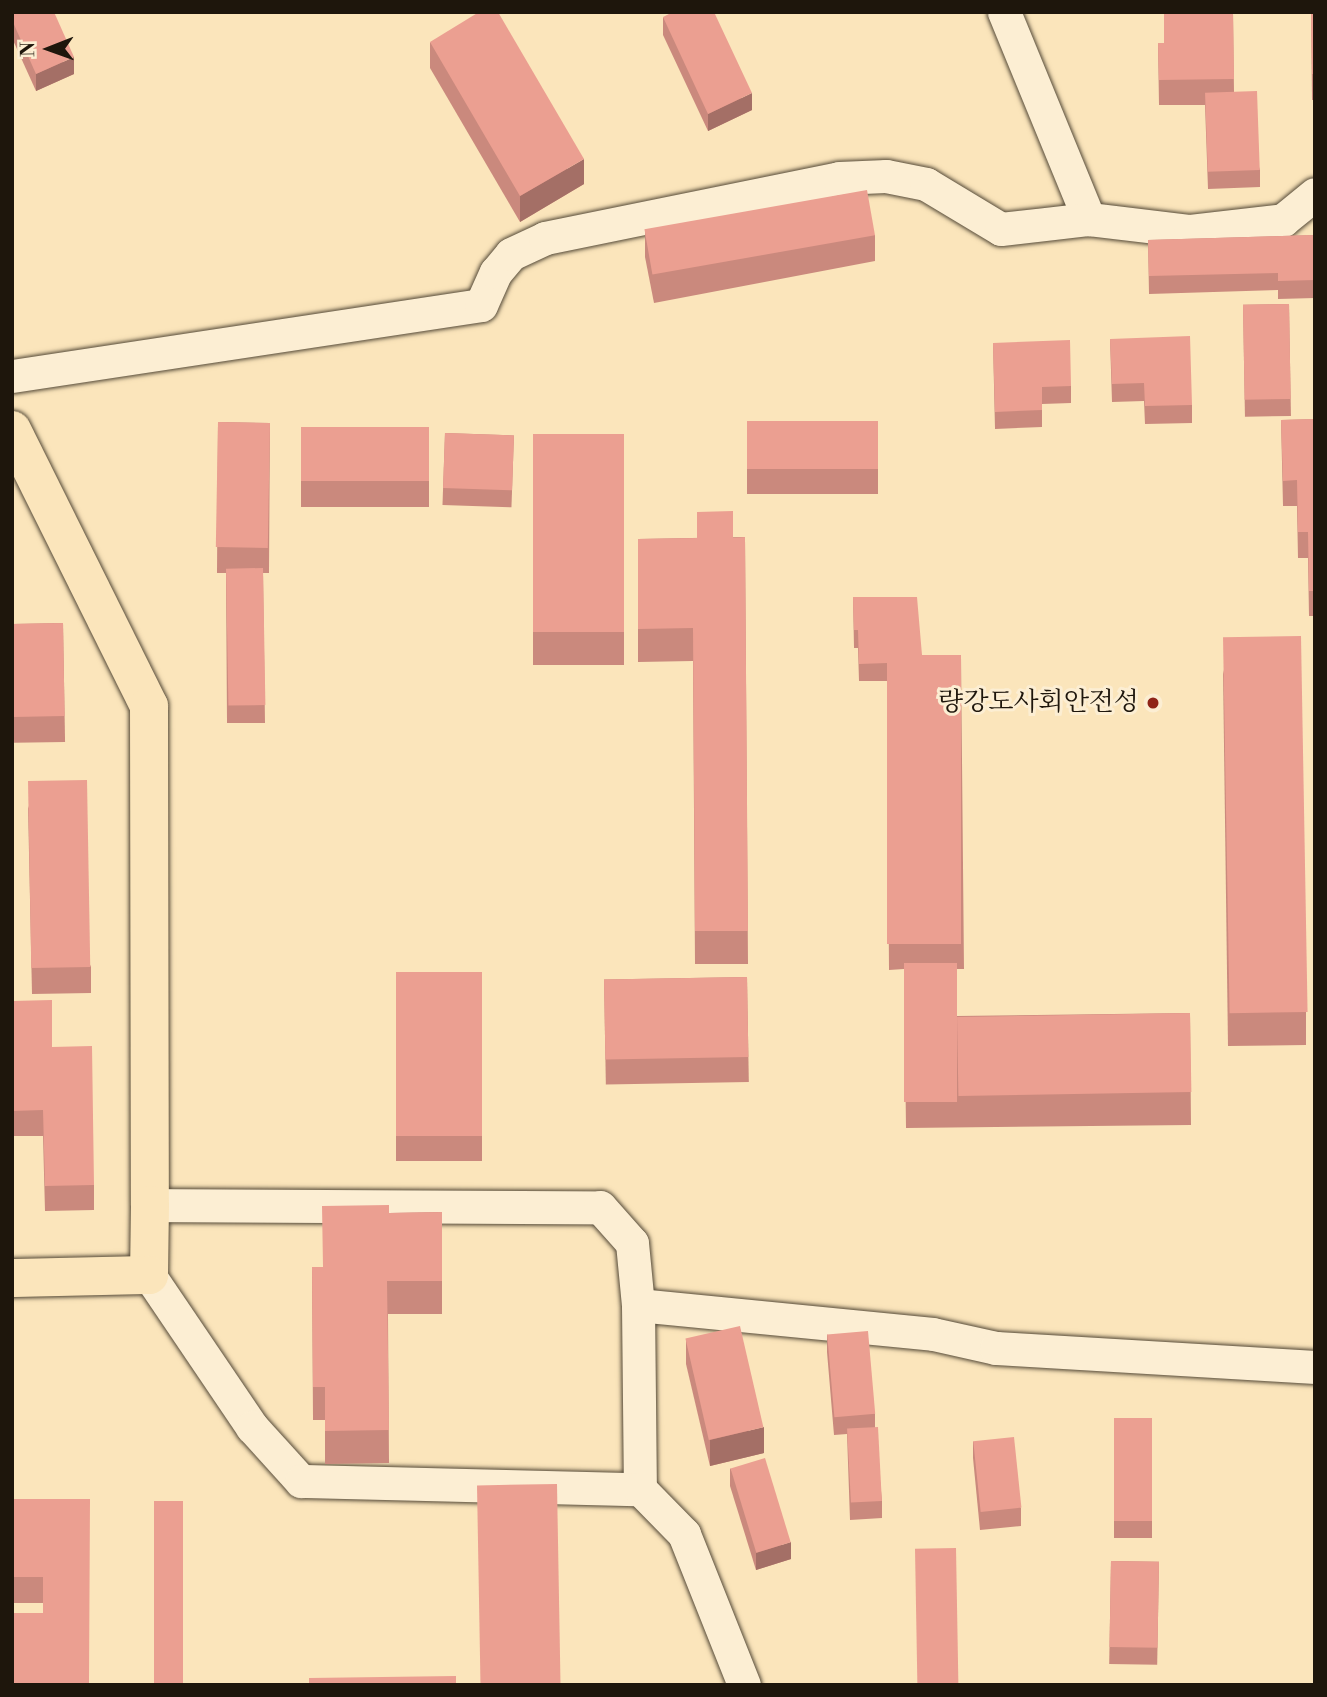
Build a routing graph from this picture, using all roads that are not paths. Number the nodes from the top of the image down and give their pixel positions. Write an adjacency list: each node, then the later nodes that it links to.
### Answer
1 (1004, 12): 3 (street)
2 (1315, 194): 3 (street)
3 (1088, 219): 4 (street)
4 (12, 376)
5 (12, 430): 6 (main road)
6 (150, 1205): 7 (main road); 9 (street)
7 (149, 1275): 8 (main road); 11 (street)
8 (12, 1278)
9 (638, 1305): 10 (street); 11 (street)
10 (1315, 1367)
11 (640, 1489): 12 (street)
12 (744, 1685)

